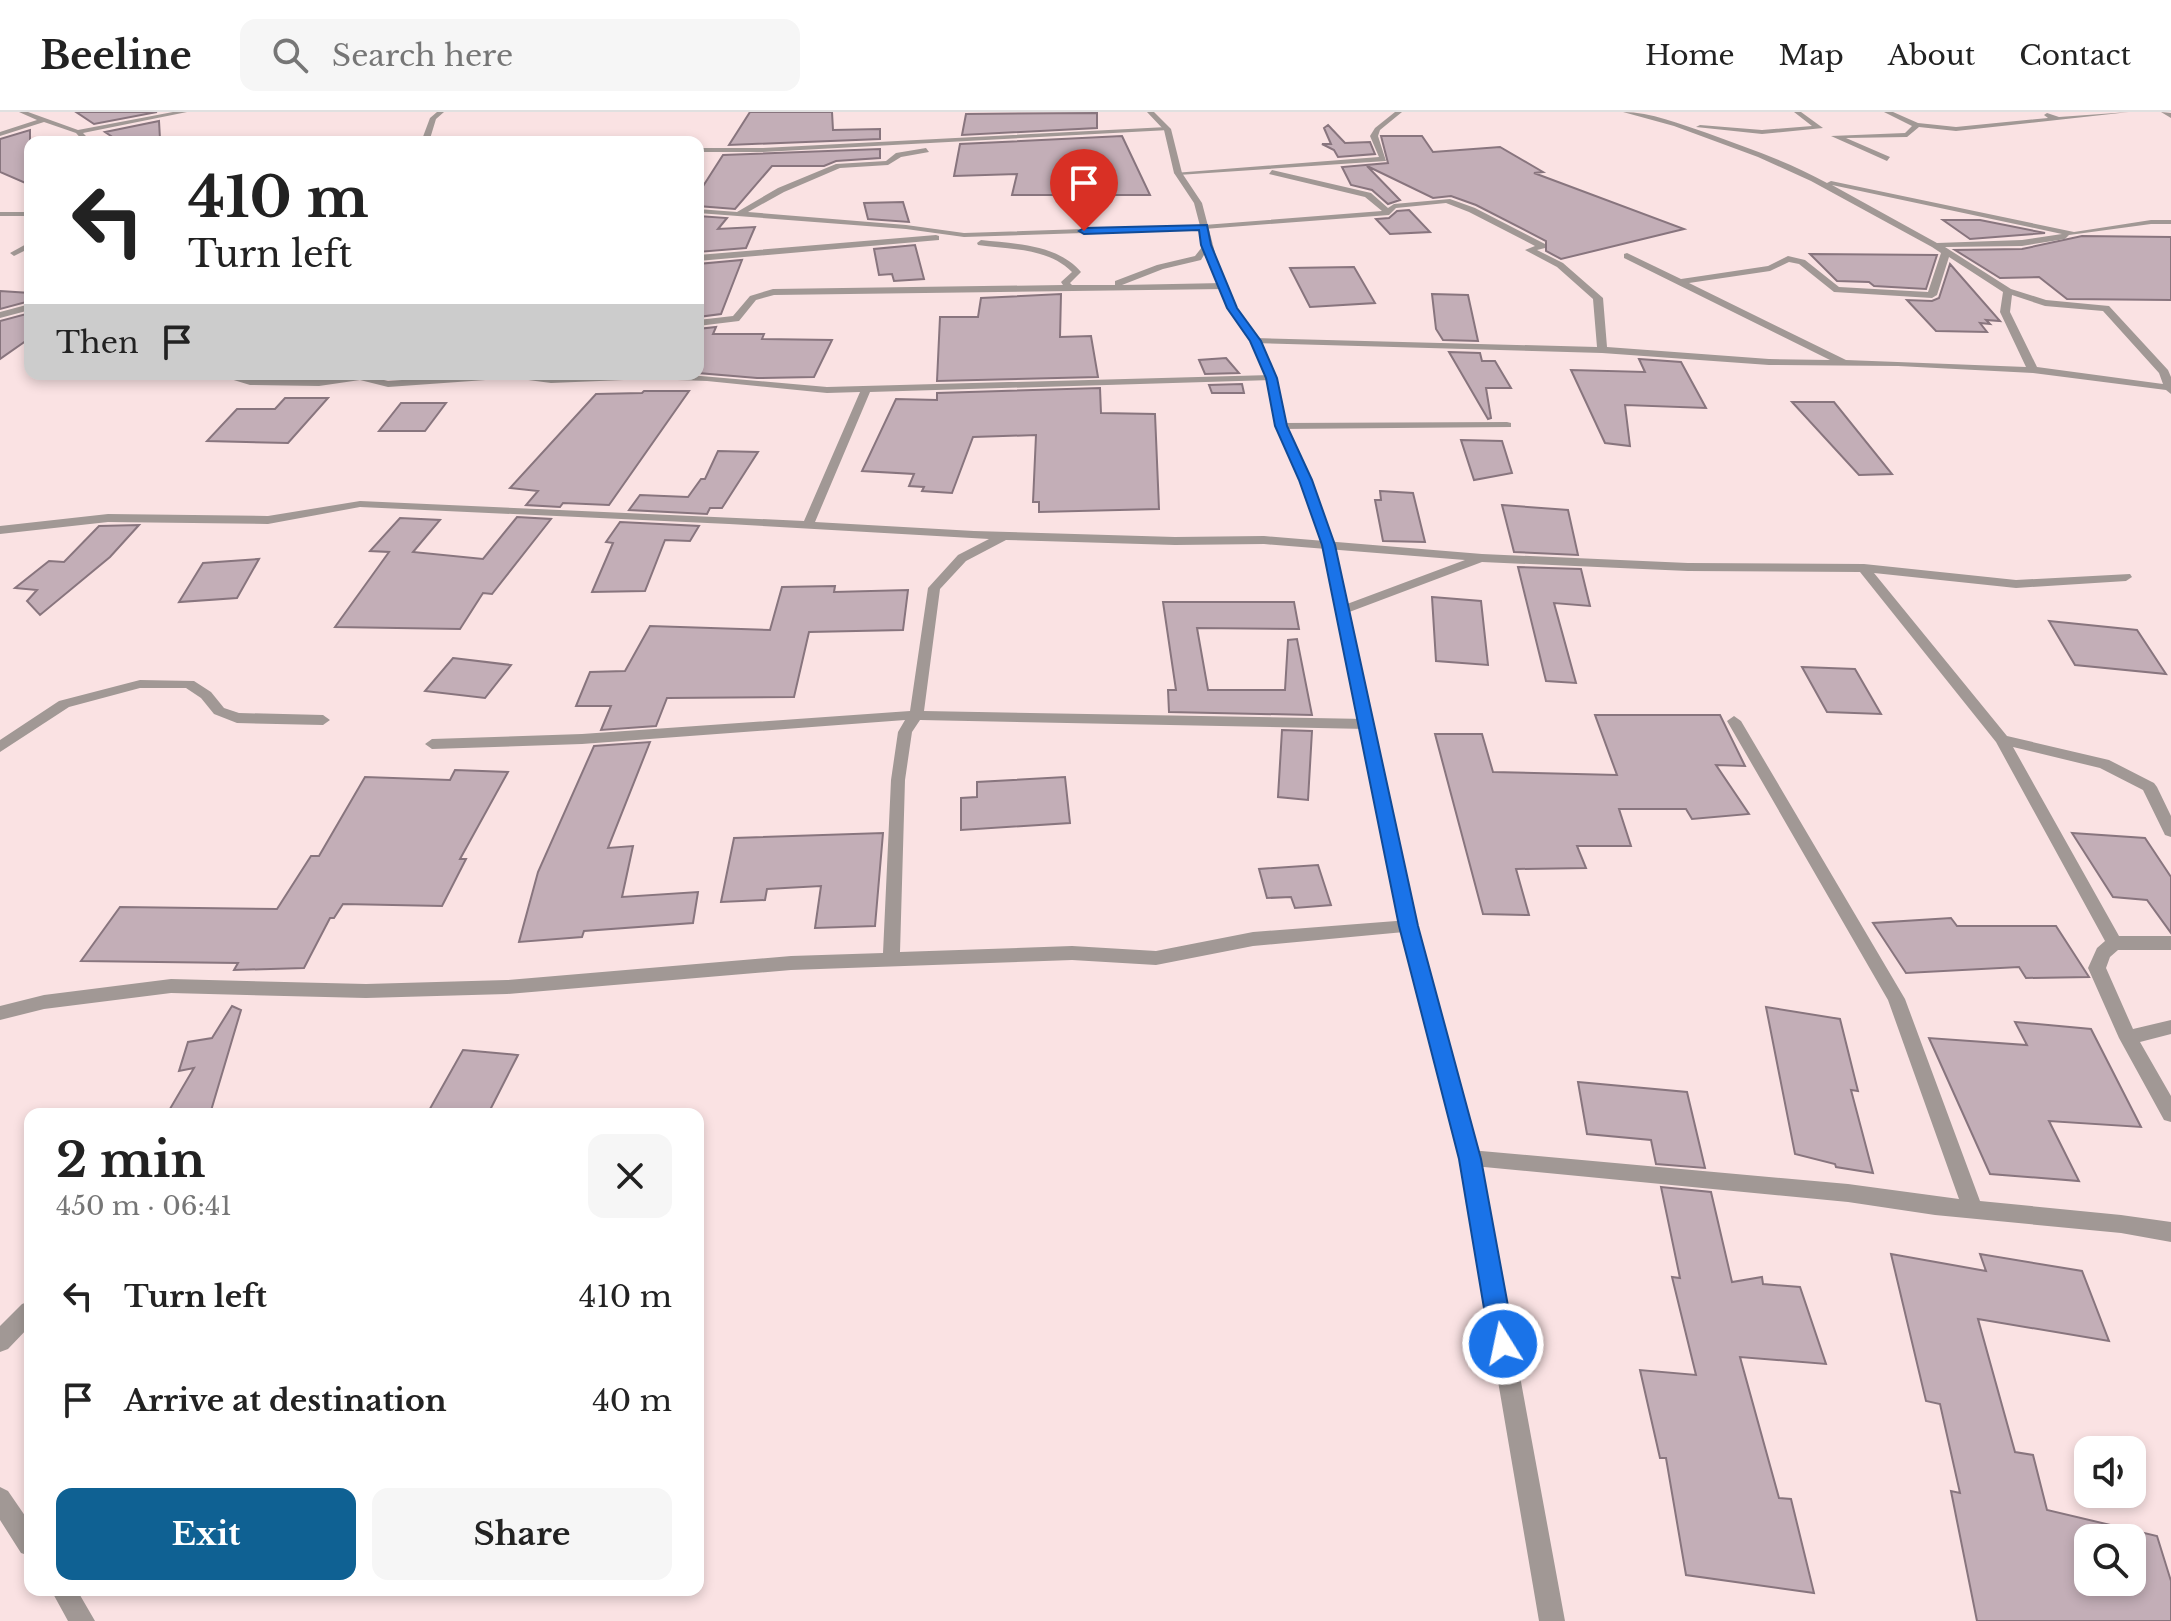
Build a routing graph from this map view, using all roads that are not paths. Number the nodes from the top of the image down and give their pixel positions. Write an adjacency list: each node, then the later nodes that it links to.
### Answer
1 (22, 112): 14 (street)
2 (184, 112): 19 (street)
3 (441, 112): 23 (street)
4 (1150, 112): 18 (street)
5 (1399, 112): 29 (street)
6 (1626, 112): 15 (street)
7 (1797, 112): 17 (street)
8 (1887, 112): 16 (street)
9 (2038, 112): 13 (street)
10 (2126, 112): 13 (street)
11 (2164, 112): 12 (street)
12 (2171, 116)
13 (2058, 119): 16 (street)
14 (43, 120): 19 (street); 21 (street)
15 (1676, 125): 20 (street); 27 (street)
16 (1917, 125): 24 (street)
17 (1819, 128): 20 (street); 24 (street)
18 (1167, 129): 25 (street); 30 (street)
19 (78, 132): 22 (street)
20 (1762, 132): 27 (street)
21 (0, 134)
22 (82, 136)
23 (427, 136)
24 (1835, 136): 28 (street)
25 (998, 138): 26 (street); 36 (street)
26 (704, 150)
27 (1761, 155): 31 (street)
28 (1887, 159)
29 (1255, 167): 30 (street); 34 (street)
30 (1178, 173): 38 (street)
31 (1814, 179): 39 (street); 43 (street)
32 (704, 211): 36 (street)
33 (24, 213): 35 (street)
34 (1389, 213): 38 (street); 58 (street)
35 (0, 214)
36 (738, 214): 40 (street)
37 (2171, 222): 39 (street)
38 (1204, 227): 40 (street); 42 (street)
39 (2074, 234): 43 (street)
40 (964, 235): 41 (street)
41 (946, 237): 48 (street); 51 (street)
42 (1206, 245): 50 (street); 52 (street)
43 (1935, 245): 45 (street)
44 (24, 248): 46 (street)
45 (1946, 252): 49 (street); 53 (street)
46 (14, 253)
47 (1627, 256): 49 (street)
48 (704, 257)
49 (1680, 282): 59 (street)
50 (1224, 286): 52 (street); 57 (street)
51 (1069, 288): 52 (street); 56 (street)
52 (1105, 288)
53 (2008, 291): 60 (street); 68 (street)
54 (24, 309): 55 (street)
55 (0, 315)
56 (704, 322)
57 (1255, 341): 58 (street); 62 (street)
58 (1602, 350): 59 (street)
59 (1850, 365): 60 (street)
60 (2033, 370): 68 (street)
61 (704, 378): 67 (street)
62 (1271, 378): 67 (street); 70 (street)
63 (242, 380): 64 (street)
64 (340, 380)
65 (372, 380): 66 (street)
66 (444, 380)
67 (867, 387): 71 (street)
68 (2170, 389)
69 (1507, 425): 70 (street)
70 (1281, 426): 74 (street)
71 (808, 525): 72 (street); 73 (street)
72 (0, 530)
73 (1003, 536): 74 (street); 79 (street)
74 (1329, 545): 75 (street); 78 (street)
75 (1482, 558): 76 (street); 78 (street)
76 (1864, 568): 77 (street); 83 (street)
77 (2126, 577)
78 (1344, 610): 82 (street)
79 (916, 715): 82 (street); 84 (street); 90 (street)
80 (323, 720): 85 (street)
81 (1734, 721): 96 (street)
82 (1367, 724): 87 (street)
83 (2002, 740): 86 (street); 88 (street)
84 (432, 744)
85 (0, 747)
86 (2171, 831)
87 (1409, 926): 90 (street); 95 (street)
88 (2114, 943): 89 (street); 93 (street)
89 (2171, 943)
90 (891, 958): 91 (street)
91 (0, 1013)
92 (2171, 1027): 93 (street)
93 (2128, 1038): 94 (street)
94 (2170, 1115)
95 (1470, 1159): 96 (street); 104 (street)
96 (1973, 1210): 97 (street)
97 (2171, 1232)
98 (24, 1317): 99 (street)
99 (0, 1341)
100 (4, 1515): 101 (street)
101 (24, 1537)
102 (67, 1596): 103 (street)
103 (82, 1621)
104 (1552, 1621)

